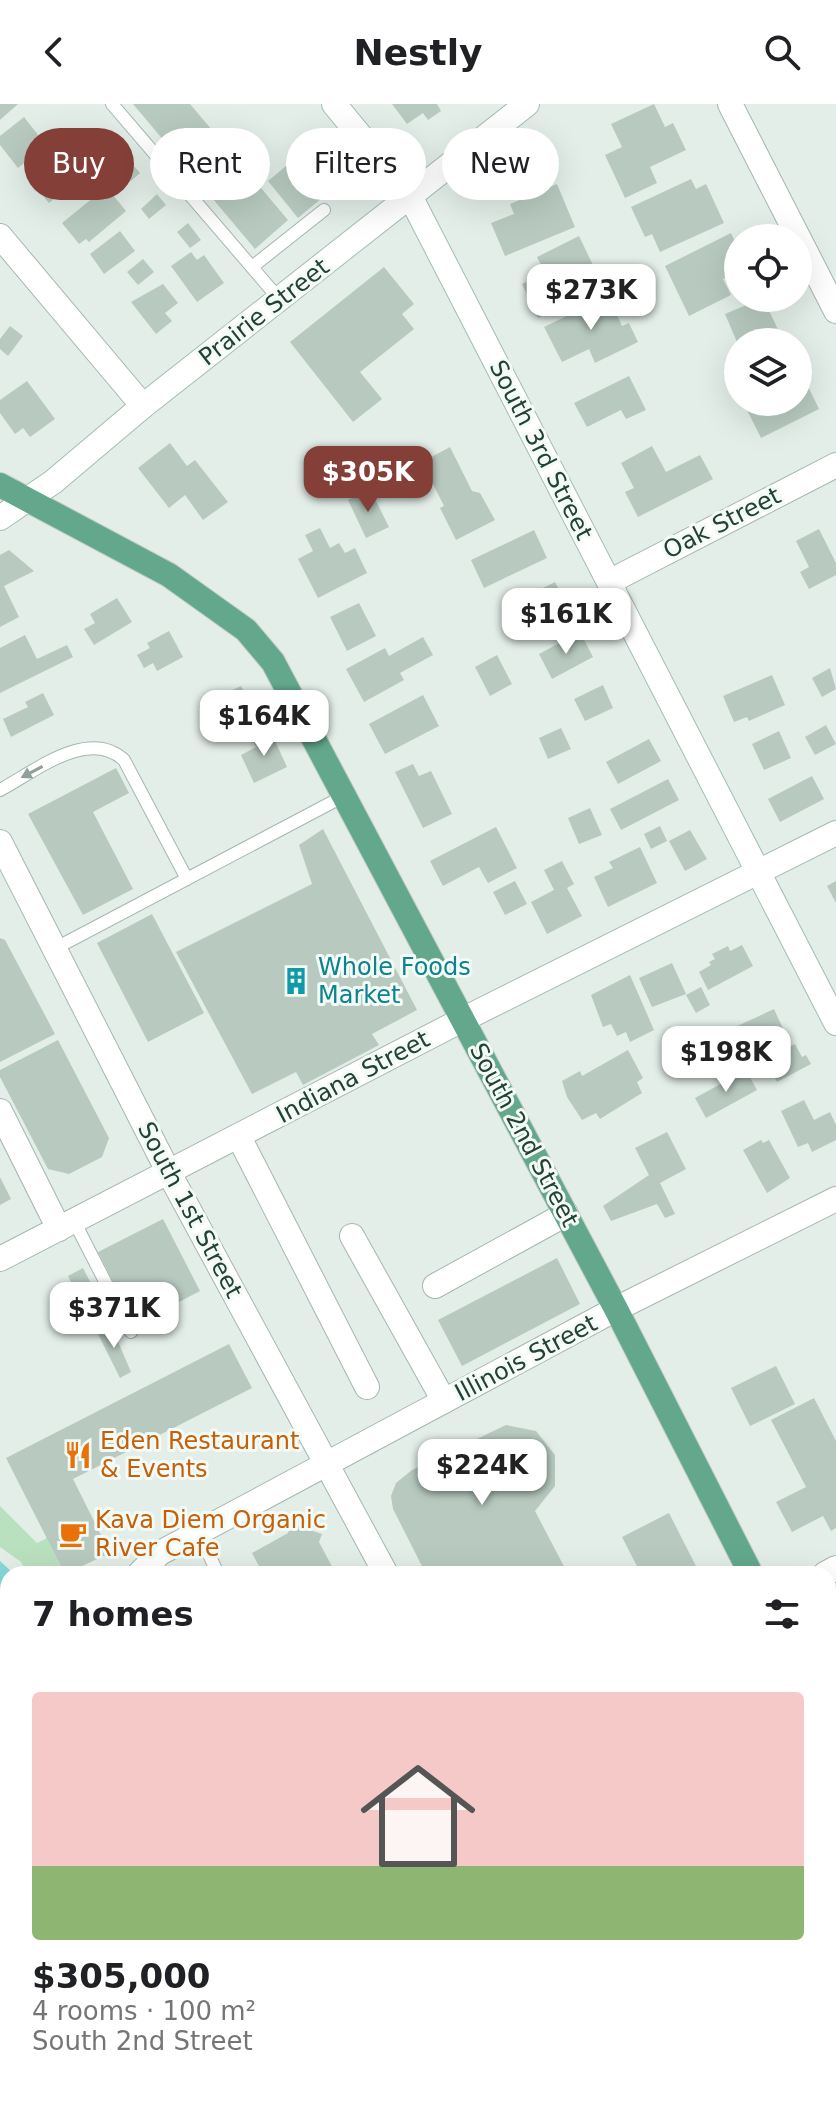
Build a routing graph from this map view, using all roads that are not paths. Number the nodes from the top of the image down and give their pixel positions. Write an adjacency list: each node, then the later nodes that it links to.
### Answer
1 (112, 104): 11 (lane)
2 (334, 104): 5 (street, South 3rd Street)
3 (527, 104): 6 (street, Prairie Street)
4 (730, 104): 13 (street)
5 (354, 128)
6 (426, 183)
7 (405, 200): 12 (street, Prairie Street)
8 (412, 200): 19 (street, South 3rd Street)
9 (324, 210): 11 (lane)
10 (0, 236): 14 (street)
11 (252, 267): 12 (lane)
12 (280, 300): 14 (street, Prairie Street)
13 (836, 311)
14 (143, 406): 17 (street, Prairie Street)
15 (836, 465): 19 (street, Oak Street)
16 (0, 485): 17 (main road, South 2nd Street)
17 (29, 501): 18 (street, Prairie Street); 21 (main road, South 2nd Street)
18 (0, 518)
19 (609, 582): 24 (street, South 3rd Street)
20 (0, 790): 25 (lane, one-way to 20)
21 (344, 796): 25 (lane); 28 (main road, South 2nd Street)
22 (836, 833): 24 (street, Indiana Street)
23 (0, 842): 26 (street, South 1st Street)
24 (758, 874): 28 (street, Indiana Street); 29 (street, South 3rd Street)
25 (187, 879): 27 (lane)
26 (10, 886): 27 (street, South 1st Street)
27 (54, 949): 32 (street, South 1st Street)
28 (463, 1020): 31 (street, Indiana Street); 34 (main road, South 2nd Street)
29 (836, 1023)
30 (0, 1111): 35 (street)
31 (239, 1137): 32 (street, Indiana Street); 41 (street)
32 (169, 1173): 35 (street, Indiana Street); 43 (street, South 1st Street)
33 (836, 1199): 39 (street, Illinois Street)
34 (566, 1214): 38 (street); 39 (main road, South 2nd Street)
35 (67, 1225): 37 (street, Indiana Street); 40 (lane)
36 (352, 1236): 42 (street)
37 (0, 1259)
38 (435, 1286)
39 (616, 1309): 42 (street, Illinois Street); 48 (main road, South 2nd Street)
40 (131, 1332)
41 (367, 1387)
42 (444, 1401): 43 (street, Illinois Street)
43 (328, 1463): 44 (street, Illinois Street); 47 (street, South 1st Street)
44 (199, 1533): 45 (street, Illinois Street); 46 (lane)
45 (147, 1566)
46 (214, 1566)
47 (382, 1566)
48 (747, 1566)

